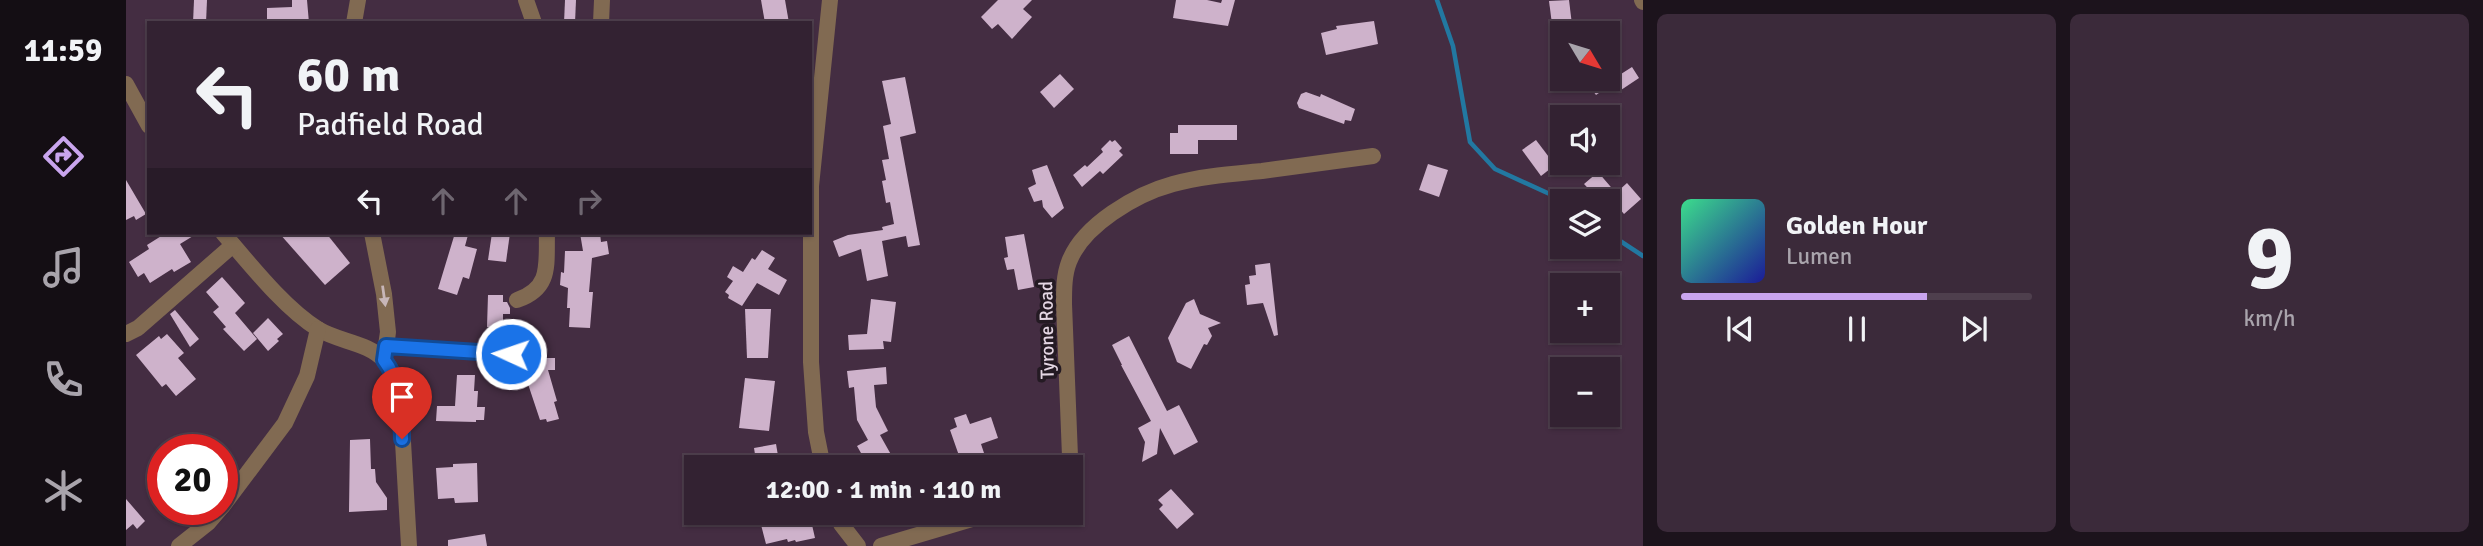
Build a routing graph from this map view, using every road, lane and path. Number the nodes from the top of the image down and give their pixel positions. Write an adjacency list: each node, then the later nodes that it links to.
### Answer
1 (358, 0): 5 (street)
2 (526, 0): 6 (street)
3 (602, 0): 7 (street)
4 (830, 0): 11 (street)
5 (354, 21)
6 (533, 21)
7 (601, 21)
8 (126, 84): 9 (street)
9 (147, 122)
10 (1373, 156): 22 (street, Tyrone Road)
11 (812, 186)
12 (372, 235): 19 (street, one-way to 19)
13 (547, 235): 16 (street)
14 (811, 235): 21 (street)
15 (228, 239): 17 (street); 18 (street)
16 (517, 300)
17 (318, 329): 19 (street); 23 (street)
18 (126, 334)
19 (385, 353): 20 (street); 28 (street)
20 (511, 354)
21 (821, 455)
22 (1070, 455)
23 (238, 485)
24 (205, 525): 27 (street)
25 (842, 525): 29 (street)
26 (952, 525): 30 (street)
27 (179, 546)
28 (409, 546)
29 (858, 546)
30 (881, 546)

